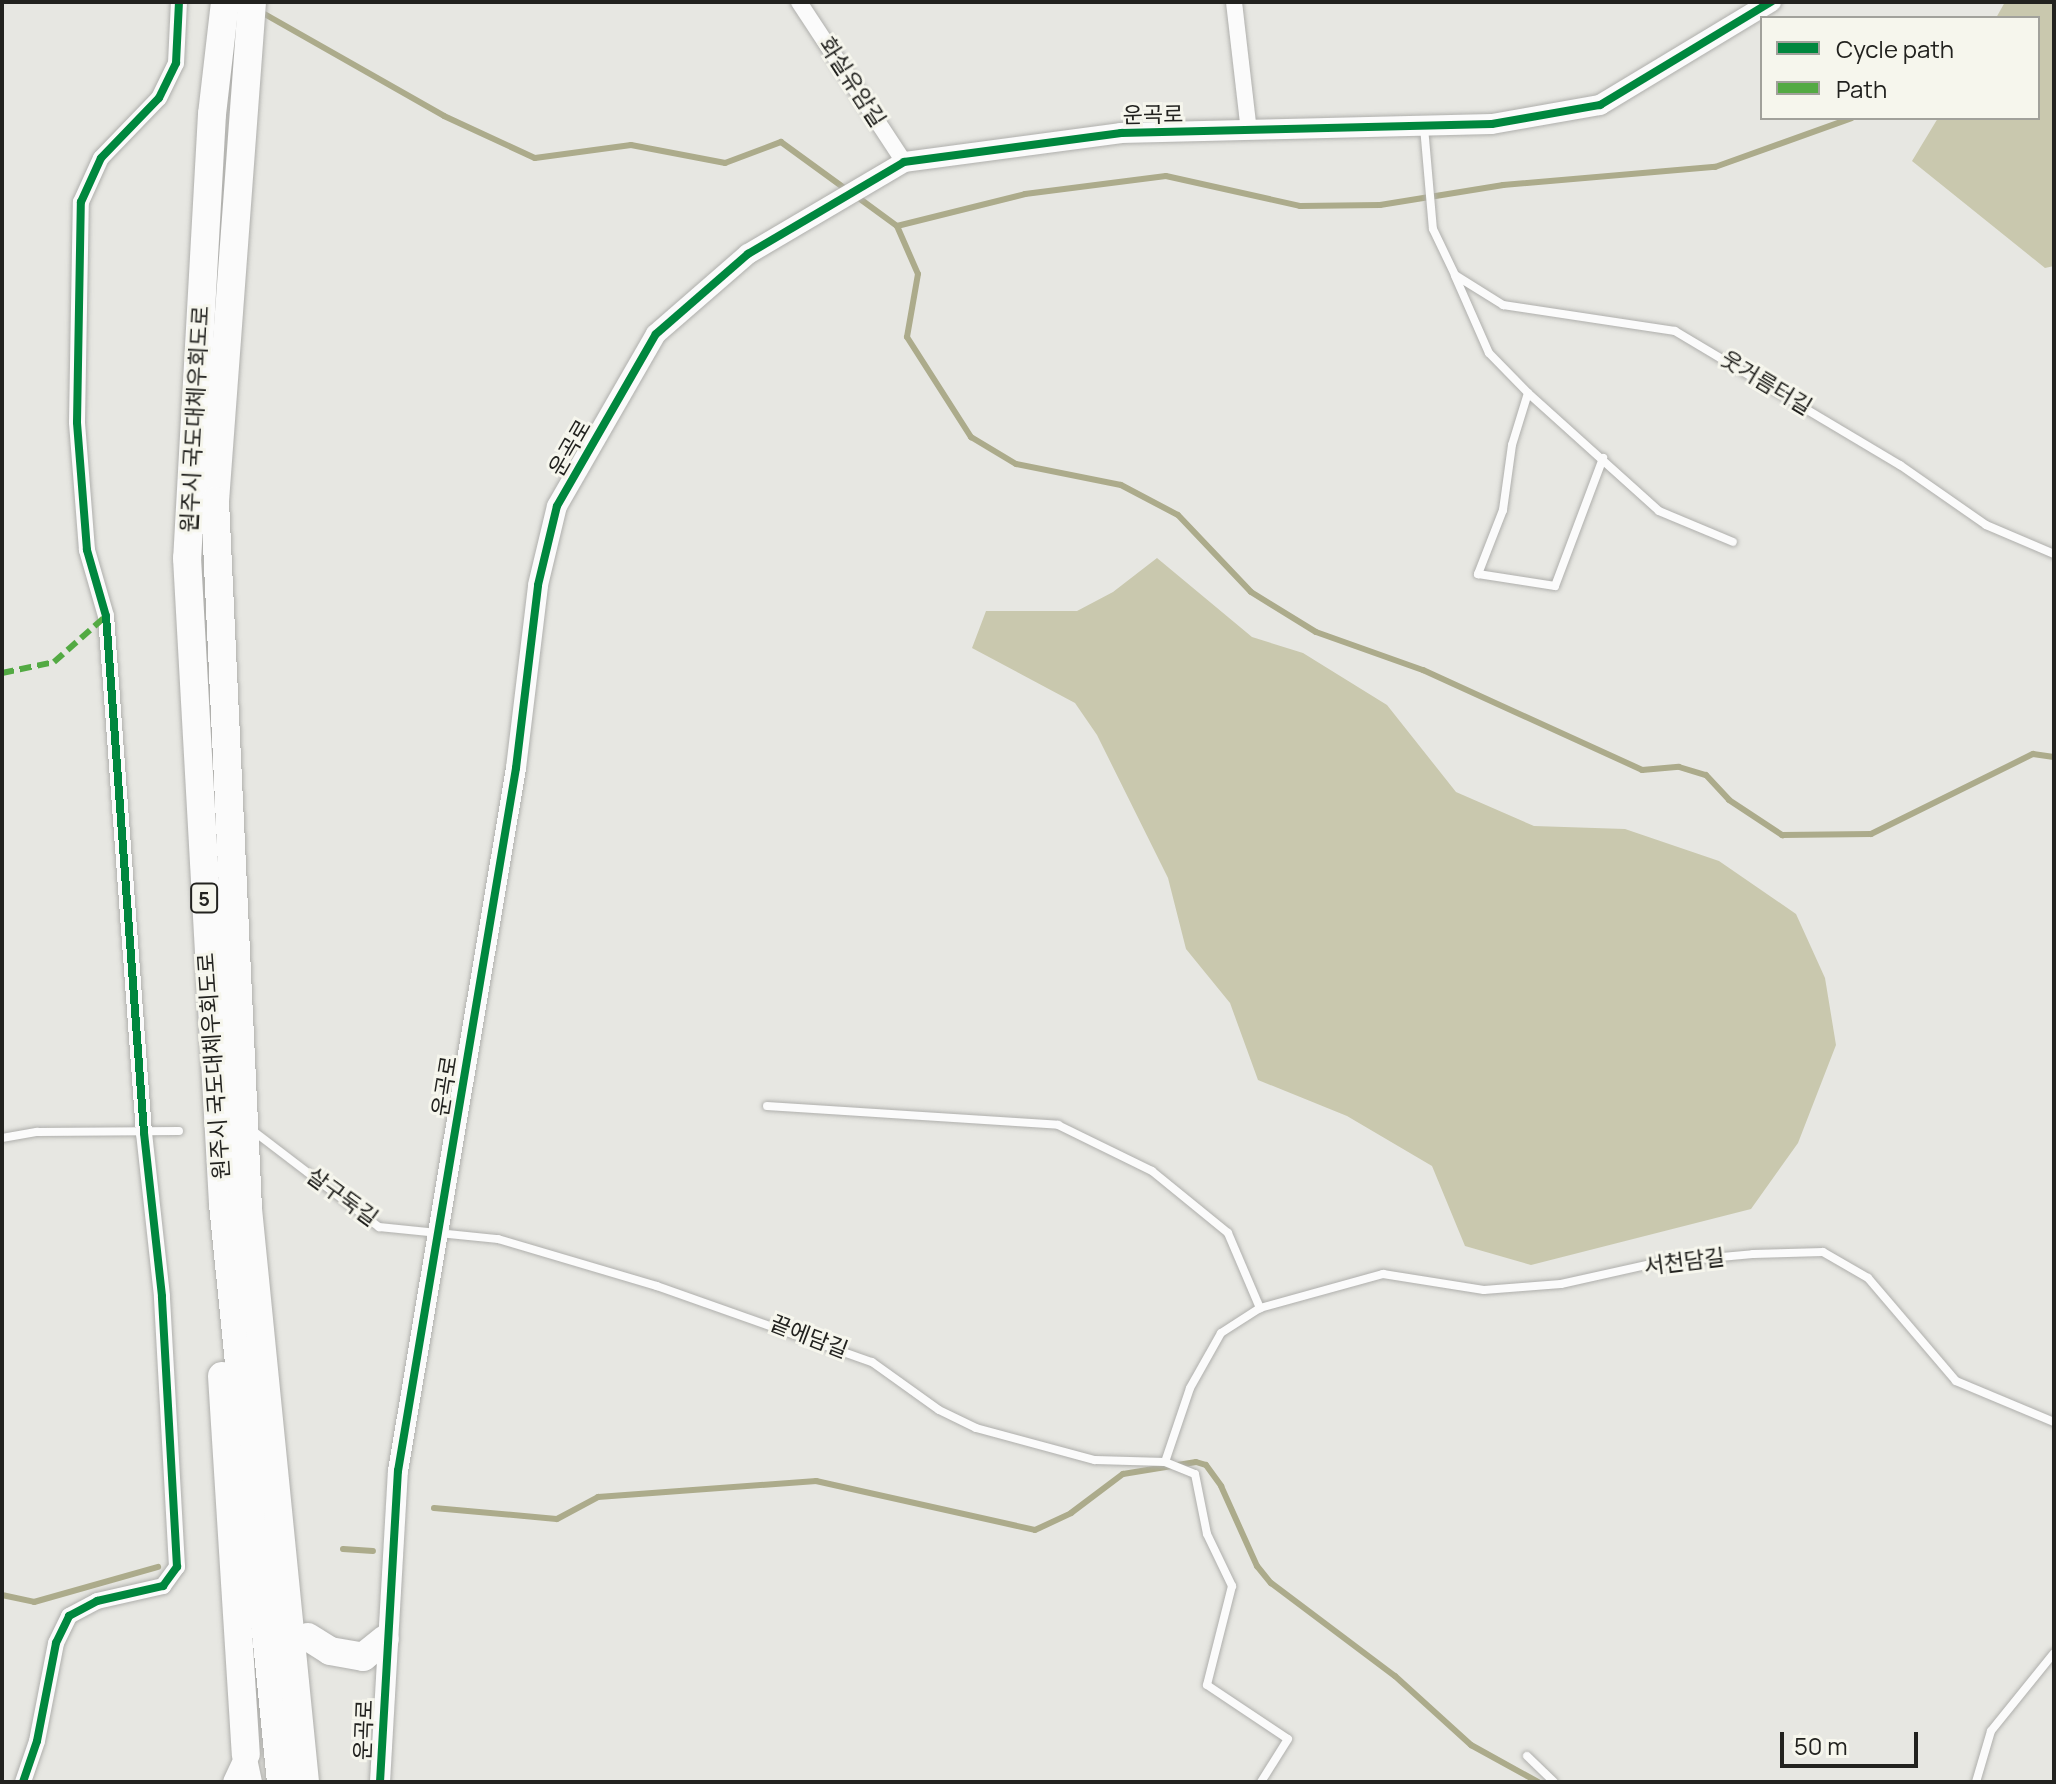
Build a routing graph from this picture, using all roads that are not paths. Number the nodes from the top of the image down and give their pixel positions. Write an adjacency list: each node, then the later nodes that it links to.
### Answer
1 (179, 2): 16 (street)
2 (799, 2): 8 (street, 화실유암길)
3 (1234, 2): 7 (street)
4 (1771, 2): 6 (street, 운곡로)
5 (238, 9): 19 (highway, 5)
6 (1423, 127): 7 (street, 운곡로); 9 (lane)
7 (1249, 131): 8 (street, 운곡로)
8 (897, 166): 20 (street, 운곡로)
9 (1455, 275): 10 (lane); 13 (lane, 웃거름터길)
10 (1528, 393): 11 (lane); 11 (lane)
11 (1603, 458): 12 (lane)
12 (1733, 542)
13 (2054, 554)
14 (767, 1106): 21 (lane)
15 (179, 1131): 16 (lane)
16 (144, 1133): 18 (lane); 30 (street)
17 (256, 1133): 20 (lane, 살구둑길)
18 (2, 1138)
19 (236, 1207): 24 (highway); 27 (highway); 33 (highway, 원주시 국도대체우회도로 / 5); 34 (highway, 5)
20 (439, 1233): 23 (lane, 끝에담길); 25 (street, 운곡로)
21 (1260, 1308): 22 (lane, 서천담길); 23 (lane)
22 (2054, 1422)
23 (1168, 1462): 36 (lane, 끝에담길)
24 (308, 1637): 25 (highway); 35 (highway)
25 (385, 1639): 29 (street, 운곡로)
26 (2054, 1653): 38 (lane)
27 (246, 1754): 31 (street); 32 (street)
28 (1527, 1756): 37 (lane)
29 (380, 1781)
30 (23, 1782)
31 (233, 1782)
32 (252, 1782)
33 (281, 1782)
34 (305, 1782)
35 (322, 1782)
36 (1261, 1782)
37 (1554, 1782)
38 (1976, 1782)

